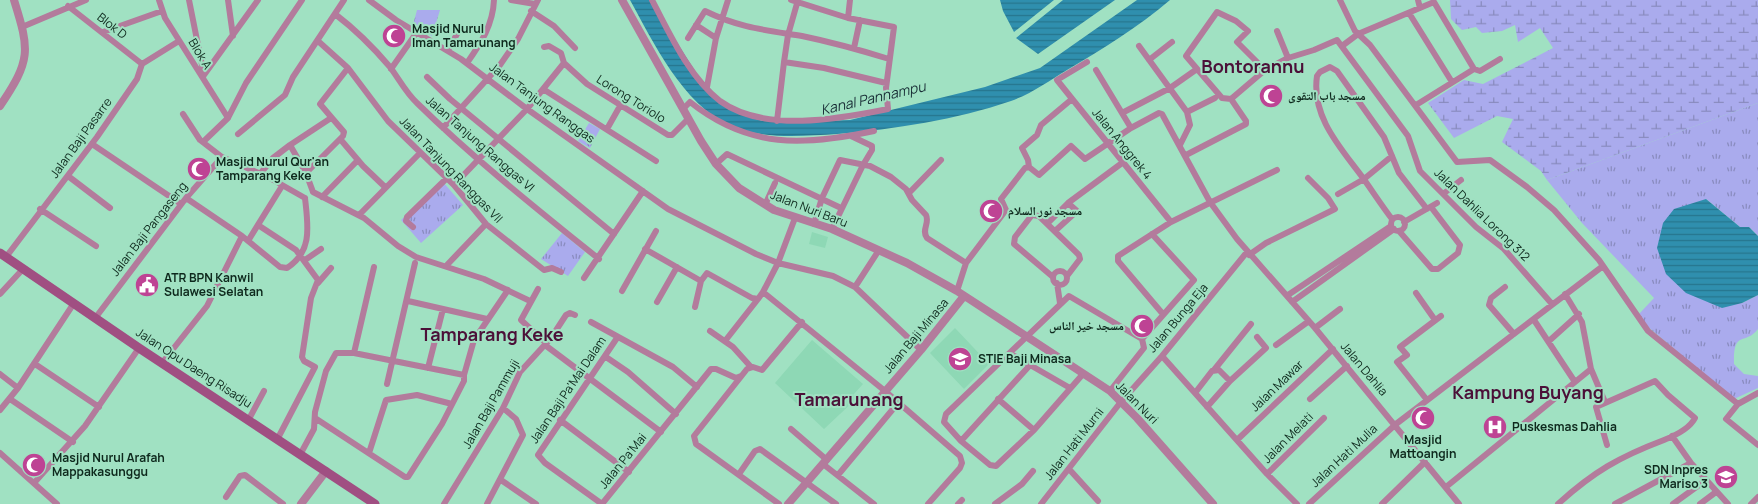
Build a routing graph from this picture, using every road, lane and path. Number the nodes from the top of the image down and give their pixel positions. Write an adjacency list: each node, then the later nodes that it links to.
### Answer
1 (14, 0): 31 (street)
2 (86, 0): 20 (street)
3 (159, 0): 22 (street, Blok A)
4 (189, 0): 64 (street)
5 (228, 0): 37 (street)
6 (258, 0): 37 (street)
7 (302, 0): 84 (street)
8 (344, 0): 25 (street)
9 (370, 0): 34 (street, Jalan Tanjung Ranggas)
10 (494, 0): 55 (street)
11 (511, 0): 19 (street)
12 (622, 0): 80 (street, Jalan Nuri Baru)
13 (652, 0): 69 (street)
14 (728, 0): 27 (street)
15 (850, 0): 26 (street)
16 (1340, 0): 36 (street)
17 (1418, 0): 21 (street)
18 (796, 1): 26 (street); 35 (street)
19 (536, 2): 23 (street)
20 (68, 6): 31 (street); 33 (street, Blok D)
21 (1420, 8): 24 (street); 61 (street)
22 (162, 11): 33 (street); 40 (street, Blok A)
23 (531, 11): 46 (street); 66 (street)
24 (1409, 13): 36 (street); 67 (street)
25 (335, 14): 41 (street); 59 (street, Jalan Tanjung Ranggas VI)
26 (848, 18): 28 (street)
27 (721, 20): 29 (street); 35 (street); 39 (street)
28 (860, 20): 47 (street); 50 (street)
29 (696, 25): 38 (street); 39 (street)
30 (462, 26): 48 (street)
31 (22, 27): 75 (street)
32 (1277, 31): 49 (street)
33 (103, 32): 57 (street, Blok D)
34 (417, 32): 48 (street, Jalan Tanjung Ranggas); 59 (street)
35 (788, 34): 47 (street); 53 (street)
36 (1358, 34): 43 (street); 76 (street)
37 (233, 36): 64 (street)
38 (688, 38)
39 (716, 38): 69 (street)
40 (179, 41): 57 (street); 64 (street, Blok A)
41 (318, 41): 58 (street, Jalan Tanjung Ranggas VII); 92 (street)
42 (1172, 42): 52 (street)
43 (1339, 43): 49 (street); 129 (street, Jalan Dahlia Lorong 312)
44 (1139, 46): 52 (street)
45 (544, 47): 56 (street, Lorong Toriolo)
46 (575, 48)
47 (854, 48): 50 (street)
48 (448, 50): 55 (street, Jalan Tanjung Ranggas)
49 (1288, 58): 63 (street)
50 (889, 59): 68 (street)
51 (1500, 59): 61 (street)
52 (1149, 60): 70 (street)
53 (784, 62): 68 (street); 87 (street)
54 (1087, 62): 73 (street, Jalan Anggrek 4)
55 (467, 63): 66 (street, Jalan Tanjung Ranggas)
56 (564, 63): 71 (street); 77 (street, Lorong Toriolo)
57 (142, 64): 98 (street, Jalan Baji Pasarre)
58 (348, 68): 85 (street); 101 (street, Jalan Tanjung Ranggas VII)
59 (391, 68): 88 (street, Jalan Tanjung Ranggas VI)
60 (1197, 69): 63 (street); 70 (street); 74 (street)
61 (1474, 69): 67 (street)
62 (1096, 70): 82 (street)
63 (1265, 70): 74 (street)
64 (203, 77): 84 (street, Blok A)
65 (427, 77): 78 (street)
66 (488, 79): 78 (street); 79 (street, Jalan Tanjung Ranggas)
67 (1452, 82): 76 (street)
68 (886, 83): 87 (street)
69 (707, 88): 87 (street)
70 (1170, 88): 81 (street); 82 (street)
71 (543, 89): 79 (street); 90 (street)
72 (1215, 98): 81 (street)
73 (1072, 99): 97 (street, Jalan Anggrek 4); 112 (street)
74 (1231, 99): 102 (street)
75 (1, 101)
76 (1416, 105): 172 (street)
77 (620, 106): 86 (street, Lorong Toriolo); 90 (street)
78 (461, 108): 88 (street); 94 (street)
79 (526, 109): 94 (street); 125 (street, Jalan Tanjung Ranggas)
80 (683, 109): 86 (street, Jalan Nuri Baru); 93 (street)
81 (1187, 112): 100 (street)
82 (1122, 113): 89 (street)
83 (182, 114): 96 (street)
84 (228, 118): 96 (street)
85 (331, 118): 95 (street); 99 (street)
86 (688, 119): 110 (street, Jalan Nuri Baru)
87 (777, 121)
88 (443, 128): 105 (street, Jalan Tanjung Ranggas VI)
89 (1131, 128): 97 (street); 100 (street, Jalan Dahlia)
90 (608, 130): 108 (street)
91 (874, 131): 93 (street)
92 (238, 134)
93 (851, 136): 111 (street)
94 (499, 138): 105 (street); 155 (street)
95 (341, 140): 106 (street); 114 (street)
96 (203, 142): 104 (street)
97 (1107, 143): 109 (street, Jalan Anggrek 4); 112 (street)
98 (92, 144): 116 (street, Jalan Baji Pasarre); 136 (street)
99 (290, 145): 114 (street); 115 (street)
100 (1180, 145): 102 (street, Jalan Dahlia)
101 (420, 153): 117 (street, Jalan Tanjung Ranggas VII); 124 (street)
102 (1186, 155): 134 (street, Jalan Dahlia)
103 (1392, 156): 119 (street); 119 (street); 138 (street)
104 (222, 157): 115 (street); 131 (street, Jalan Baji Pangaseng)
105 (477, 159): 122 (street); 166 (street, Jalan Tanjung Ranggas VI)
106 (358, 160): 124 (street); 130 (street)
107 (940, 160): 127 (street)
108 (656, 161)
109 (1122, 163): 135 (street); 144 (street, Jalan Anggrek 4)
110 (716, 164): 133 (street); 137 (street, Jalan Nuri Baru)
111 (863, 166): 127 (street); 133 (street); 140 (street)
112 (1030, 167): 169 (street)
113 (1277, 170): 134 (street)
114 (306, 173): 126 (street)
115 (260, 174): 123 (street)
116 (68, 176): 139 (street); 141 (street, Jalan Baji Pasarre)
117 (447, 178): 122 (street, Jalan Tanjung Ranggas VII); 151 (street)
118 (1308, 178): 162 (street, Jalan Bunga Eja)
119 (1364, 179): 128 (street); 150 (street)
120 (1461, 180): 129 (street)
121 (775, 183): 137 (street)
122 (454, 185): 146 (street, Jalan Tanjung Ranggas VII)
123 (282, 186): 132 (street); 149 (street)
124 (386, 187): 142 (street)
125 (643, 190): 155 (street); 168 (street, Jalan Tanjung Ranggas)
126 (312, 192): 130 (street); 132 (street)
127 (909, 193): 169 (street)
128 (1338, 194)
129 (1444, 194): 205 (street, Jalan Dahlia Lorong 312)
130 (322, 197): 142 (street)
131 (186, 198): 136 (street, Jalan Baji Pangaseng); 157 (street)
132 (305, 198): 165 (street)
133 (822, 198): 140 (street); 147 (street)
134 (1210, 202): 144 (street); 162 (street, Jalan Dahlia)
135 (1068, 203): 148 (street); 154 (street)
136 (181, 204): 212 (street, Jalan Baji Pangaseng)
137 (765, 205): 143 (street, Jalan Nuri Baru)
138 (1431, 206): 145 (street); 150 (street)
139 (110, 208)
140 (842, 208): 152 (street)
141 (40, 210): 158 (street); 163 (street, Jalan Baji Pasarre)
142 (359, 215): 171 (street)
143 (795, 218): 147 (street, Jalan Nuri Baru); 168 (street)
144 (1171, 222): 156 (street)
145 (1404, 222): 150 (street); 150 (street)
146 (486, 224): 171 (street); 177 (street, Jalan Tanjung Ranggas VII)
147 (814, 224): 152 (street, Jalan Nuri Baru)
148 (1047, 224): 154 (street); 178 (street)
149 (258, 225): 157 (street); 165 (street)
150 (1394, 226): 164 (street); 170 (street)
151 (413, 227)
152 (832, 229): 161 (street, Jalan Nuri Baru)
153 (656, 231): 160 (street)
154 (1055, 231): 179 (street)
155 (614, 234): 166 (street)
156 (1152, 234): 209 (street); 209 (street)
157 (245, 239): 165 (street); 238 (street)
158 (96, 246)
159 (321, 249): 165 (street)
160 (645, 249): 174 (street); 190 (street)
161 (879, 250): 185 (street); 192 (street, Jalan Nuri Baru)
162 (1248, 253): 196 (street, Jalan Dahlia); 235 (street, Jalan Bunga Eja)
163 (3, 255): 176 (main road, Jalan Opu Daeng Risadju)
164 (1341, 257): 170 (street); 181 (street)
165 (303, 258): 183 (street)
166 (599, 259): 180 (street)
167 (416, 263): 199 (street)
168 (778, 263): 185 (street, Jalan Tanjung Ranggas); 191 (street)
169 (966, 263): 192 (street)
170 (1345, 264): 186 (street)
171 (446, 266): 189 (street)
172 (1603, 266): 195 (street, Jalan Hati Mulia); 270 (street)
173 (374, 267): 233 (street)
174 (677, 267): 182 (street); 201 (street)
175 (331, 268): 183 (street)
176 (22, 269): 194 (street); 203 (main road, Jalan Opu Daeng Risadju)
177 (561, 272)
178 (1052, 274): 179 (street); 184 (street)
179 (1067, 275): 184 (street); 197 (street)
180 (584, 278)
181 (1309, 280): 186 (street); 196 (street)
182 (701, 281): 198 (street); 206 (street)
183 (318, 283): 285 (street)
184 (1057, 284): 204 (street)
185 (855, 287): 232 (street)
186 (1314, 287): 202 (street)
187 (1505, 287): 221 (street)
188 (538, 289): 200 (street)
189 (508, 290): 200 (street); 213 (street)
190 (622, 291)
191 (763, 292): 198 (street); 217 (street)
192 (960, 293): 224 (street, Jalan Nuri Baru); 232 (street, Jalan Baji Minasa)
193 (1416, 293): 266 (street)
194 (0, 294)
195 (1565, 294): 205 (street, Jalan Hati Mulia); 211 (street)
196 (1288, 295): 202 (street, Jalan Dahlia)
197 (1069, 296): 204 (street); 225 (street)
198 (758, 299): 227 (street)
199 (408, 301): 208 (street); 237 (street)
200 (530, 301): 228 (street)
201 (656, 302)
202 (1292, 302): 215 (street, Jalan Dahlia)
203 (74, 303): 212 (main road, Jalan Opu Daeng Risadju); 239 (street)
204 (1060, 303): 224 (street)
205 (1552, 304): 214 (street, Jalan Hati Mulia)
206 (695, 307)
207 (1340, 308): 219 (street)
208 (444, 309): 213 (street); 243 (street)
209 (1162, 313): 225 (street)
210 (575, 314): 228 (street, Jalan Baji Pammuji)
211 (1579, 314): 226 (street); 244 (street)
212 (96, 317): 230 (main road, Jalan Opu Daeng Risadju)
213 (487, 319): 248 (street)
214 (1534, 320): 221 (street, Jalan Hati Mulia); 226 (street)
215 (1309, 321): 219 (street, Jalan Dahlia); 229 (street)
216 (590, 322): 223 (street)
217 (802, 322): 242 (street); 258 (street)
218 (1250, 324): 245 (street)
219 (1315, 328): 231 (street, Jalan Dahlia)
220 (710, 330): 227 (street)
221 (1514, 334): 266 (street, Jalan Hati Mulia)
222 (1257, 337): 251 (street)
223 (617, 338): 236 (street, Jalan Baji Pa'Mai Dalam); 254 (street)
224 (1027, 338): 234 (street); 247 (street, Jalan Nuri)
225 (1142, 339): 259 (street)
226 (1549, 340): 252 (street)
227 (725, 341): 242 (street)
228 (546, 344): 250 (street); 273 (street, Jalan Baji Pammuji)
229 (1276, 346)
230 (139, 348): 238 (main road, Jalan Opu Daeng Risadju); 271 (street)
231 (1333, 349): 241 (street, Jalan Dahlia); 286 (street, Jalan Mawar)
232 (921, 350): 258 (street, Jalan Baji Minasa)
233 (354, 353): 237 (street); 277 (street)
234 (1010, 354): 240 (street); 287 (street)
235 (1162, 356): 260 (street); 265 (street, Jalan Bunga Eja)
236 (606, 357): 250 (street, Jalan Baji Pa'Mai Dalam); 275 (street)
237 (393, 361): 243 (street); 253 (street)
238 (162, 363): 276 (main road, Jalan Opu Daeng Risadju)
239 (35, 364): 255 (street); 271 (street)
240 (1031, 364): 256 (street); 264 (street)
241 (1347, 366): 263 (street); 280 (street, Jalan Dahlia)
242 (751, 367): 249 (street)
243 (428, 368): 248 (street)
244 (1591, 369): 252 (street); 267 (street)
245 (1214, 370): 251 (street); 260 (street)
246 (0, 374): 255 (street)
247 (1083, 374): 256 (street); 259 (street, Jalan Nuri)
248 (464, 375): 269 (street)
249 (741, 376): 254 (street, Jalan Pa'Mai); 301 (street)
250 (590, 379): 279 (street, Jalan Baji Pa'Mai Dalam); 283 (street)
251 (1230, 381): 272 (street)
252 (1575, 382): 308 (street)
253 (387, 384)
254 (698, 387): 275 (street, Jalan Pa'Mai)
255 (18, 388): 262 (street)
256 (1070, 388): 282 (street)
257 (264, 391): 276 (street)
258 (885, 391): 268 (street); 294 (street, Jalan Baji Minasa)
259 (1110, 391): 265 (street, Jalan Nuri)
260 (1195, 393): 272 (street)
261 (1758, 393): 270 (street)
262 (10, 399): 274 (street); 288 (street)
263 (1310, 399)
264 (998, 400): 282 (street); 287 (street)
265 (1122, 400): 297 (street, Jalan Hati Murni); 328 (street, Jalan Nuri)
266 (1427, 400): 280 (street, Jalan Hati Mulia)
267 (1605, 402): 284 (street); 290 (street)
268 (898, 403): 302 (street); 325 (street)
269 (452, 404): 293 (street); 293 (street)
270 (1738, 404): 289 (street)
271 (99, 407): 288 (street)
272 (1207, 407): 286 (street)
273 (503, 408): 304 (street); 317 (street, Jalan Baji Pammuji)
274 (0, 410)
275 (676, 414): 283 (street, Jalan Pa'Mai)
276 (249, 418): 285 (main road, Jalan Opu Daeng Risadju)
277 (314, 418): 292 (street); 293 (street)
278 (1324, 418): 303 (street, Jalan Melati)
279 (560, 420): 300 (street); 320 (street, Jalan Baji Pa'Mai Dalam)
280 (1396, 424): 295 (street, Jalan Dahlia); 330 (street, Jalan Hati Mulia)
281 (791, 429): 294 (street)
282 (1034, 430): 287 (street)
283 (661, 432): 300 (street, Jalan Pa'Mai)
284 (1672, 436): 296 (street); 333 (street)
285 (278, 438): 292 (main road, Jalan Opu Daeng Risadju)
286 (1237, 440): 303 (street)
287 (961, 441)
288 (73, 442): 307 (street)
289 (1758, 445)
290 (1607, 446)
291 (0, 453): 307 (street)
292 (301, 453): 298 (main road, Jalan Opu Daeng Risadju)
293 (369, 454)
294 (825, 462): 302 (street); 306 (street, Jalan Baji Minasa)
295 (1425, 462): 308 (street, Jalan Dahlia); 331 (street)
296 (1691, 463): 305 (street); 334 (street)
297 (1069, 469): 312 (street); 327 (street, Jalan Hati Murni)
298 (326, 471): 315 (street); 316 (main road, Jalan Opu Daeng Risadju)
299 (1033, 471): 326 (street)
300 (629, 472): 320 (street, Jalan Pa'Mai)
301 (739, 474): 306 (street); 321 (street)
302 (838, 474): 324 (street)
303 (1267, 474): 329 (street)
304 (500, 480): 318 (street); 319 (street)
305 (1706, 480): 309 (street); 335 (street)
306 (808, 482): 322 (street, Jalan Baji Minasa); 323 (street)
307 (34, 483): 313 (street)
308 (1446, 487): 332 (street, Jalan Dahlia)
309 (1716, 492): 336 (street); 337 (street)
310 (226, 497): 314 (street)
311 (1758, 498): 338 (street)
312 (1098, 501)
313 (54, 503)
314 (283, 504)
315 (301, 504)
316 (376, 504)
317 (444, 504)
318 (487, 504)
319 (536, 504)
320 (602, 504)
321 (779, 504)
322 (788, 504)
323 (836, 504)
324 (874, 504)
325 (928, 504)
326 (995, 504)
327 (1041, 504)
328 (1214, 504)
329 (1297, 504)
330 (1309, 504)
331 (1382, 504)
332 (1459, 504)
333 (1558, 504)
334 (1615, 504)
335 (1673, 504)
336 (1700, 504)
337 (1728, 504)
338 (1751, 504)

